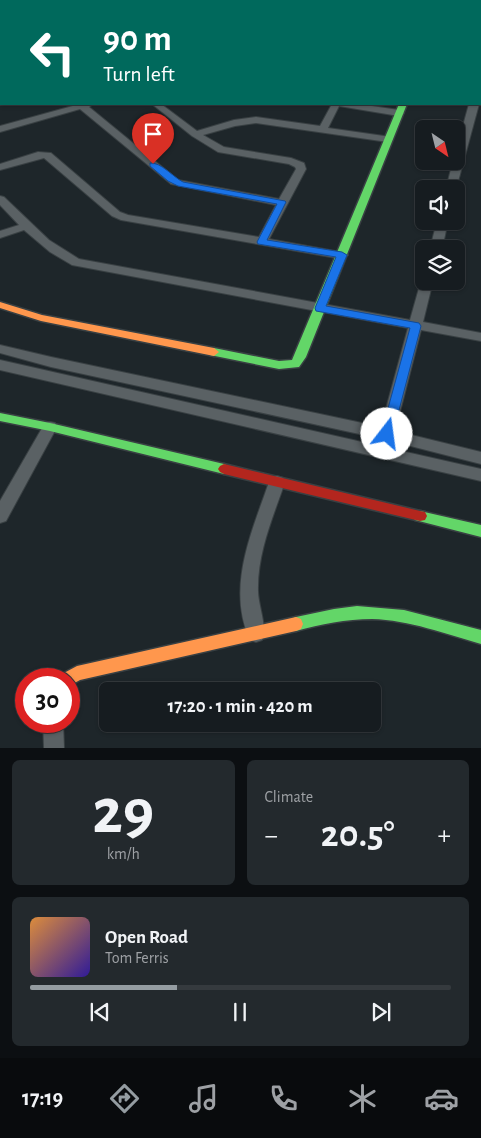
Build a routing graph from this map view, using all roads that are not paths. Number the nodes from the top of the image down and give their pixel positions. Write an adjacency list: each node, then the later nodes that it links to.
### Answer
1 (85, 105): 9 (street); 16 (street)
2 (157, 105): 11 (street)
3 (335, 105): 10 (street)
4 (357, 105): 6 (street)
5 (474, 105): 7 (street)
6 (401, 108): 12 (street)
7 (468, 124): 8 (street); 14 (street)
8 (481, 126)
9 (0, 129)
10 (323, 129): 11 (street); 12 (street)
11 (195, 134): 16 (street)
12 (388, 140): 20 (street)
13 (0, 167): 19 (street)
14 (453, 180)
15 (0, 198): 17 (street)
16 (282, 202): 19 (street)
17 (26, 226): 18 (street); 23 (street)
18 (0, 235)
19 (262, 242): 20 (street)
20 (342, 255): 23 (street)
21 (425, 290): 24 (street)
22 (0, 305): 23 (street)
23 (320, 308): 24 (street)
24 (416, 326): 25 (street); 30 (street)
25 (481, 338)
26 (0, 349): 30 (street)
27 (0, 365): 32 (street)
28 (0, 417): 29 (street)
29 (50, 427): 33 (street); 34 (street)
30 (387, 434): 31 (street)
31 (481, 458)
32 (481, 475)
33 (277, 482): 35 (street); 36 (street)
34 (0, 516)
35 (481, 531)
36 (256, 634): 37 (street); 38 (street)
37 (481, 637)
38 (80, 674)
39 (53, 733): 40 (street)
40 (54, 748)

